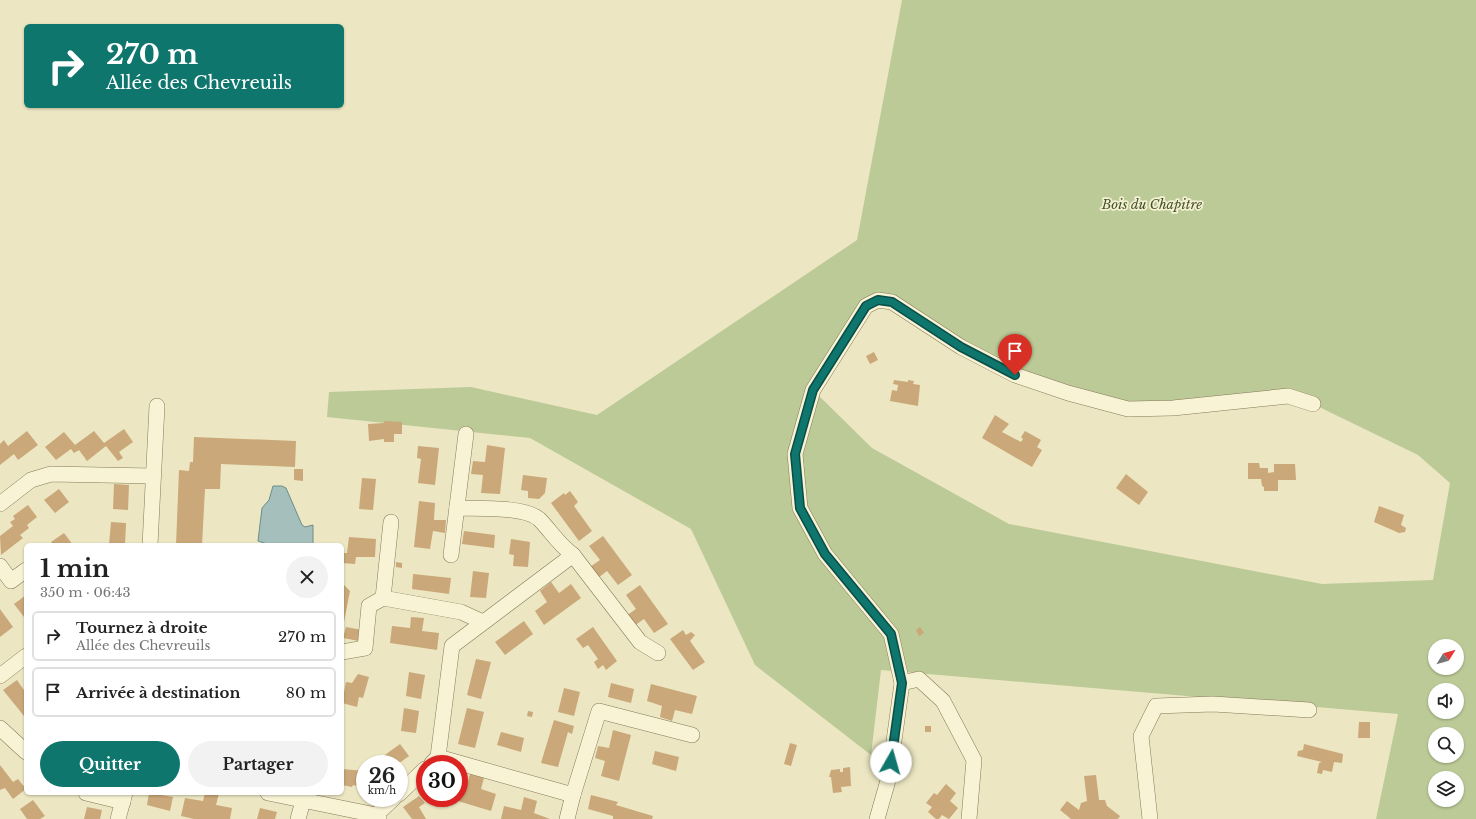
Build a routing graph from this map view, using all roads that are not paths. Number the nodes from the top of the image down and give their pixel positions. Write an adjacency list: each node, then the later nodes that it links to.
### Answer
1 (1313, 404): 19 (street)
2 (157, 406): 4 (street)
3 (466, 434): 6 (street)
4 (153, 476): 5 (street); 8 (street)
5 (0, 504)
6 (457, 508): 9 (street); 10 (street)
7 (391, 522): 13 (street)
8 (150, 543)
9 (451, 555)
10 (573, 555): 14 (street); 16 (street)
11 (0, 566): 12 (street)
12 (24, 571)
13 (383, 598): 14 (street); 15 (street)
14 (483, 622): 24 (street)
15 (344, 652)
16 (658, 653)
17 (24, 658): 18 (street)
18 (0, 676)
19 (902, 683): 38 (street); 39 (street)
20 (1308, 710): 40 (street)
21 (0, 728): 23 (street)
22 (692, 735): 28 (street)
23 (24, 750)
24 (435, 755)
25 (468, 769): 28 (street)
26 (416, 778): 27 (street)
27 (408, 785)
28 (573, 794): 37 (street)
29 (105, 795): 31 (street)
30 (277, 795): 32 (street)
31 (124, 797): 35 (street)
32 (303, 801): 34 (street); 36 (street)
33 (386, 807): 34 (street)
34 (377, 817)
35 (118, 819)
36 (298, 819)
37 (567, 819)
38 (877, 819)
39 (969, 819)
40 (1150, 819)

